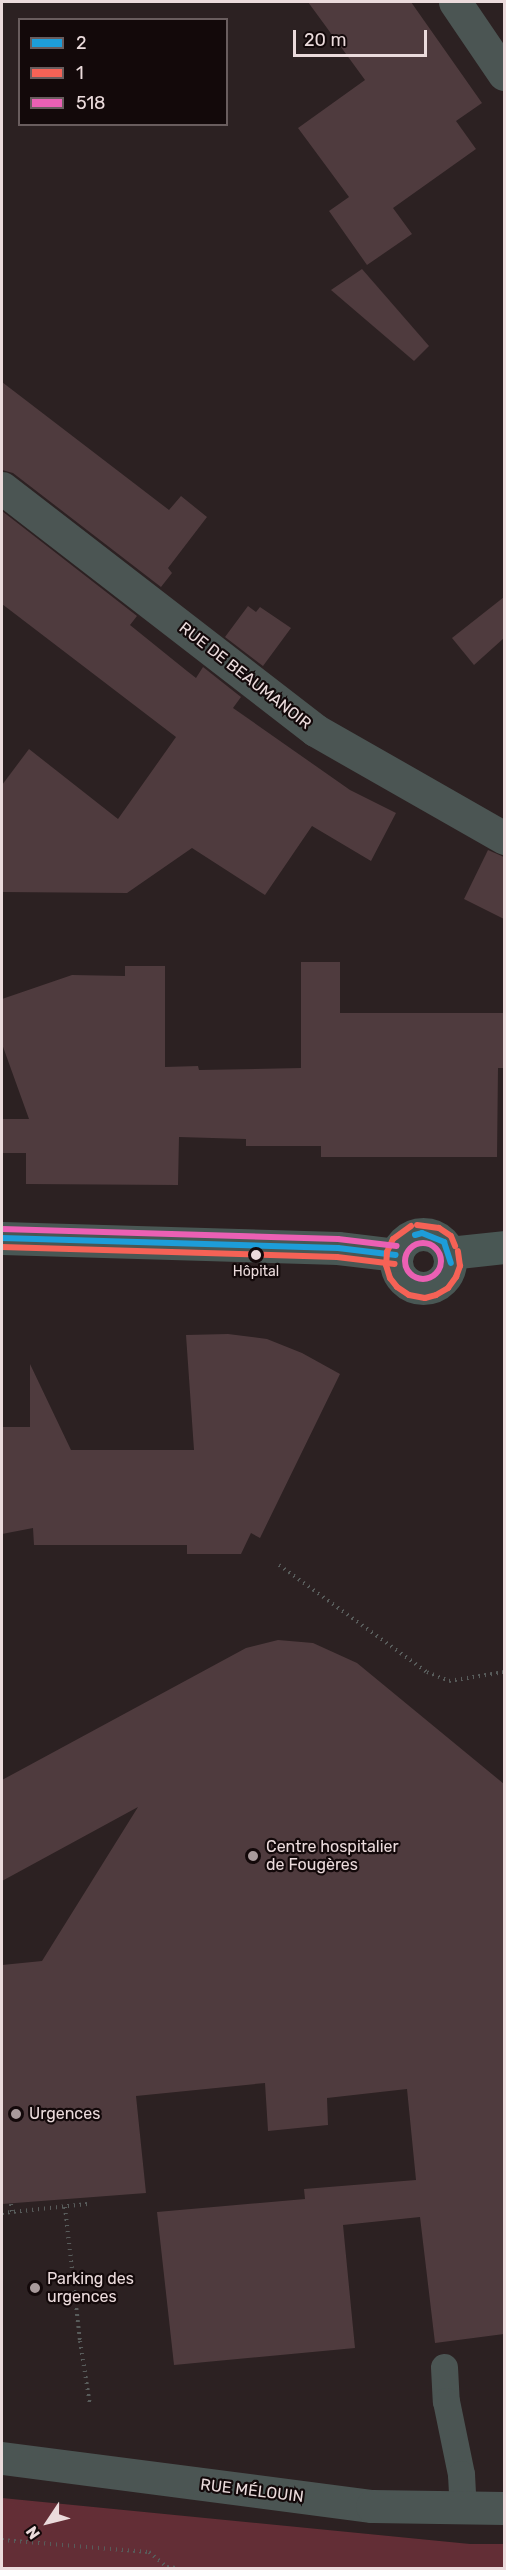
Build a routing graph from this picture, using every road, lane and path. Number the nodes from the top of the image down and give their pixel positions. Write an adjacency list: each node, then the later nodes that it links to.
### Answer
1 (455, 2): 2 (street)
2 (504, 74)
3 (2, 488): 4 (street, RUE DE BEAUMANOIR)
4 (504, 838)
5 (2, 1238): 8 (main road)
6 (504, 1247): 7 (main road)
7 (449, 1253): 8 (main road); 8 (main road)
8 (396, 1255)
9 (279, 1565): 10 (path)
10 (504, 1672)
11 (11, 2204): 14 (path)
12 (88, 2204): 13 (path)
13 (65, 2207): 14 (path); 17 (path)
14 (12, 2212): 15 (path)
15 (2, 2213)
16 (444, 2367): 19 (lane)
17 (90, 2405)
18 (2, 2458): 19 (street, RUE MÉLOUIN)
19 (462, 2507): 20 (street, RUE MÉLOUIN)
20 (504, 2508)
21 (2, 2540): 22 (path)
22 (177, 2568)

